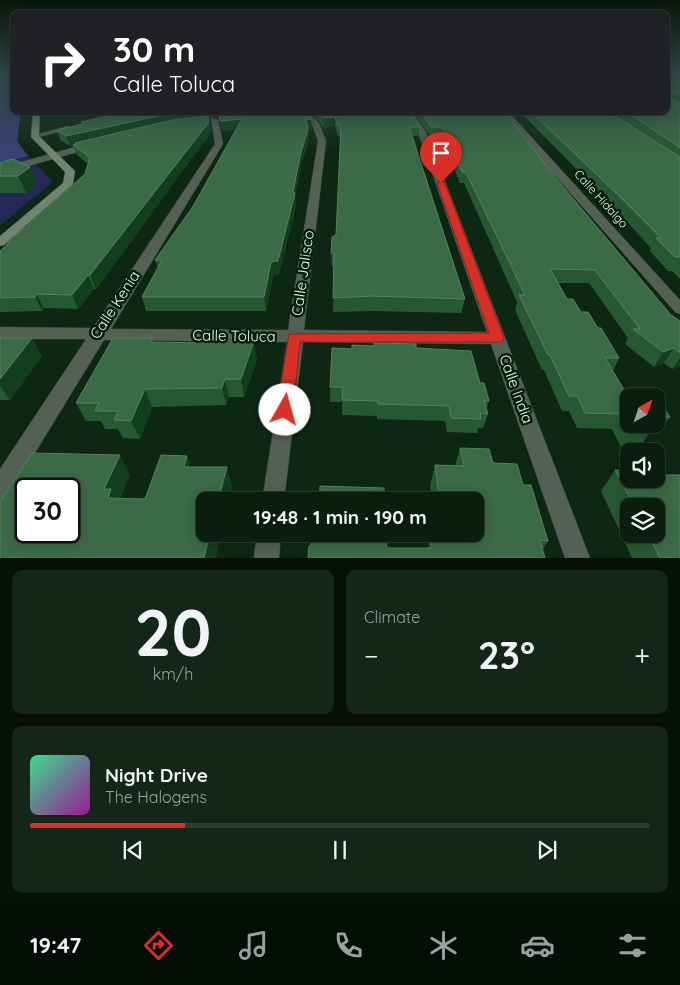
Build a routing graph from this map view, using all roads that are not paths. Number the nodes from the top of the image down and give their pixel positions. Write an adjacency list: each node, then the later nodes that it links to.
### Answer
1 (37, 115): 7 (main road)
2 (307, 115): 15 (street, Calle Jalisco)
3 (410, 115): 16 (street, Calle India)
4 (504, 115): 12 (street, Calle Hidalgo)
5 (215, 120): 14 (street, Calle Kenia)
6 (74, 127): 7 (lane)
7 (35, 136): 9 (main road)
8 (99, 144): 9 (street)
9 (52, 155): 10 (street); 11 (main road)
10 (0, 171)
11 (0, 242)
12 (680, 309)
13 (0, 333): 14 (street, Calle Toluca)
14 (96, 335): 15 (street, Calle Toluca); 17 (street, Calle Kenia)
15 (294, 337): 16 (street, Calle Toluca); 18 (street, Calle Jalisco)
16 (498, 338): 21 (street, Calle India)
17 (0, 489)
18 (274, 492)
19 (268, 542): 20 (street)
20 (266, 558)
21 (578, 558)

